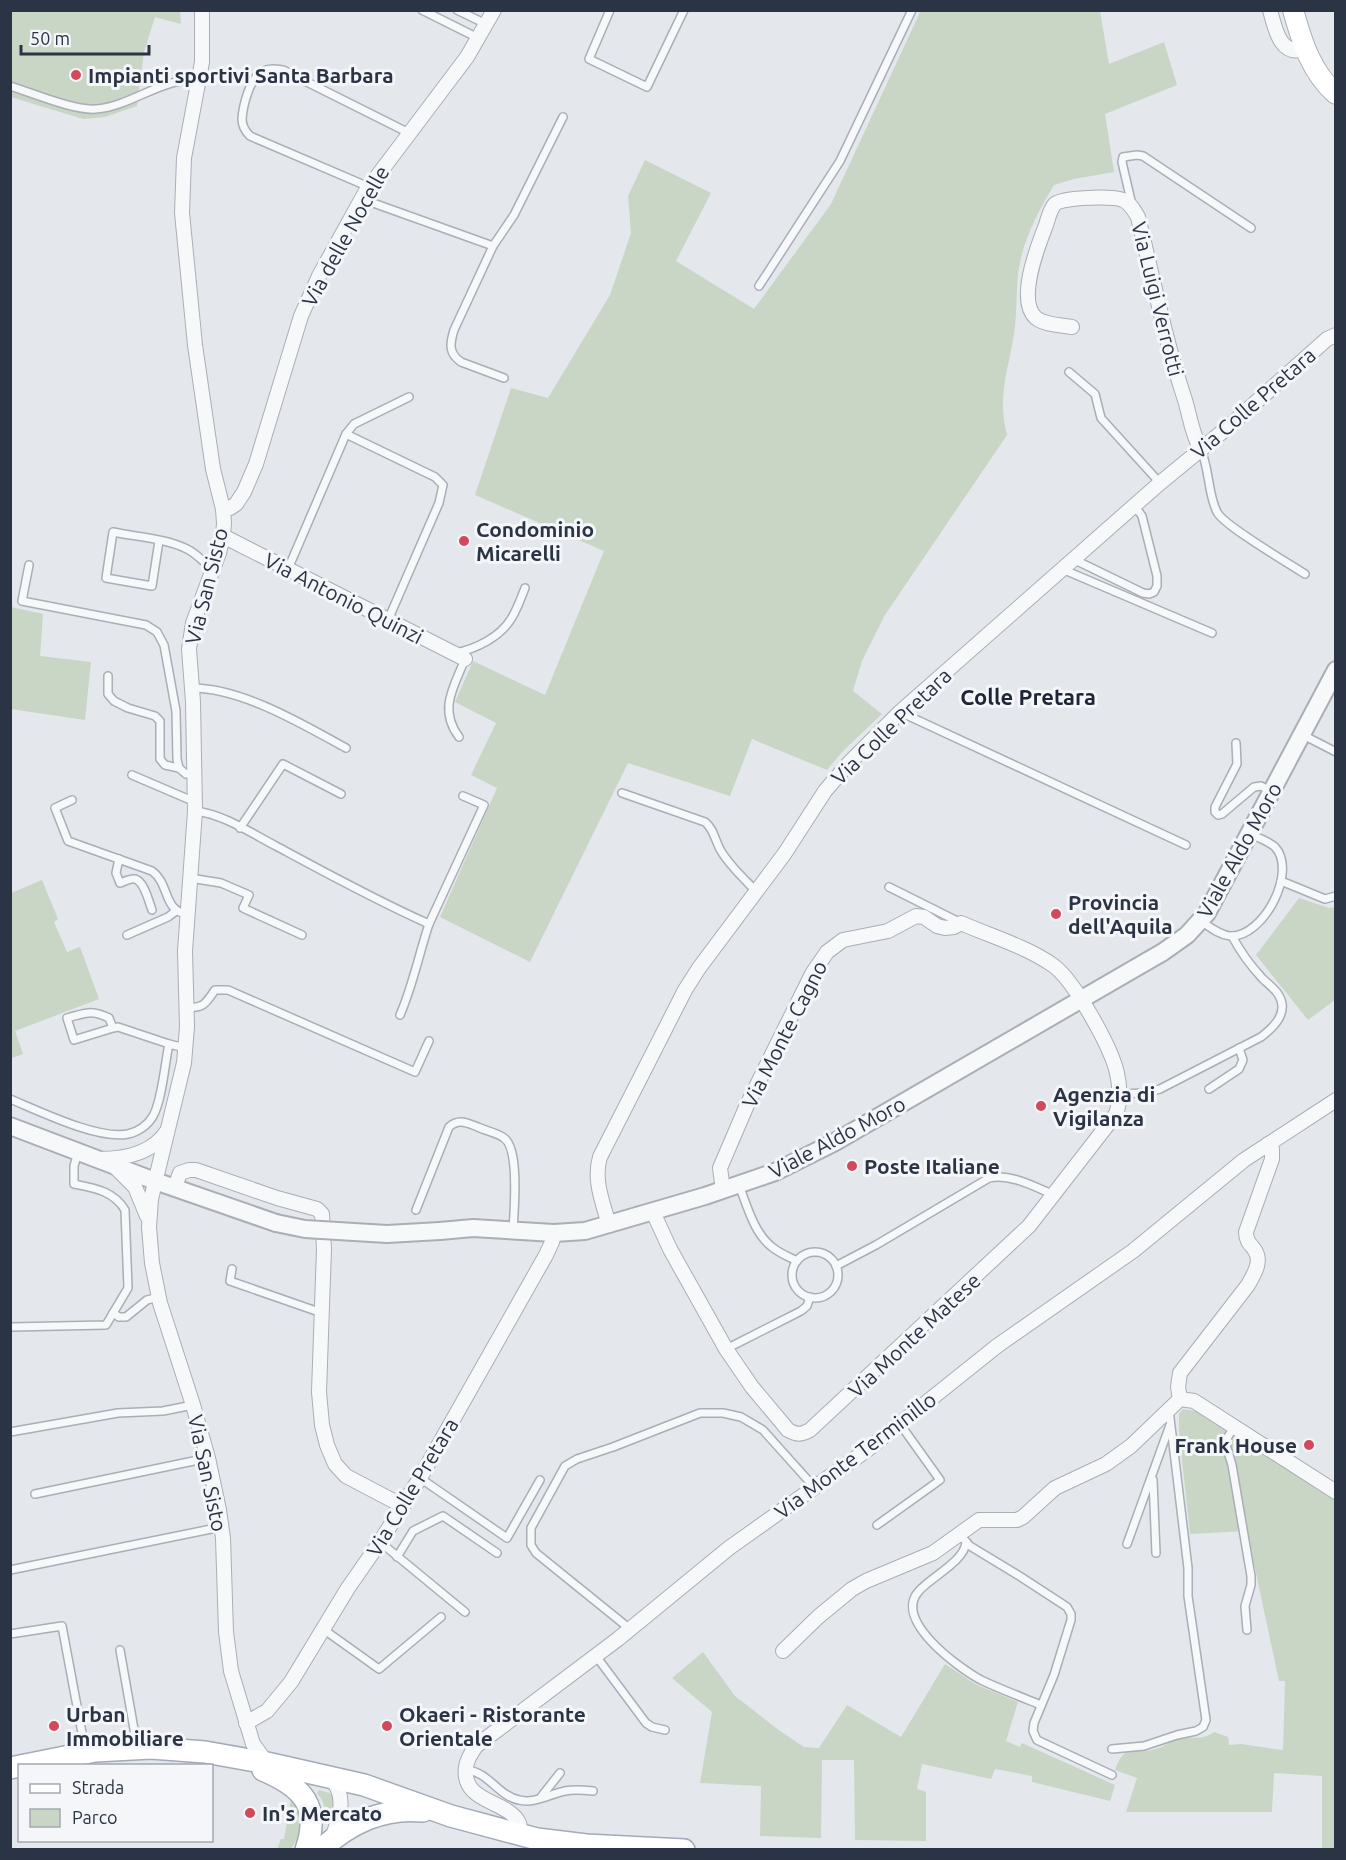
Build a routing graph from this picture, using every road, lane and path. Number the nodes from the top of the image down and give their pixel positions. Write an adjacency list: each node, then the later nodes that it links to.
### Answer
1 (202, 10): 13 (street, Via San Sisto)
2 (422, 10): 11 (lane)
3 (494, 10): 10 (street, Via delle Nocelle)
4 (610, 10): 5 (lane)
5 (684, 10)
6 (912, 10): 22 (lane)
7 (1270, 10): 12 (street)
8 (1293, 10): 12 (main road)
9 (458, 11): 10 (lane)
10 (486, 24): 11 (street, Via delle Nocelle)
11 (478, 38): 17 (street, Via delle Nocelle)
12 (1304, 49): 15 (main road)
13 (199, 80): 14 (lane); 32 (street, Via San Sisto)
14 (10, 86)
15 (1335, 94)
16 (563, 117): 21 (lane)
17 (409, 133): 18 (street, Via delle Nocelle); 18 (lane)
18 (365, 193): 21 (lane); 32 (street, Via delle Nocelle)
19 (1133, 208): 20 (lane); 23 (street, Via Luigi Verrotti); 29 (street, Via Luigi Verrotti)
20 (1251, 228)
21 (493, 246): 26 (lane)
22 (759, 286)
23 (1072, 327)
24 (1335, 335): 29 (street, Via Colle Pretara)
25 (1069, 372): 30 (lane)
26 (504, 378)
27 (409, 397): 28 (lane)
28 (346, 434): 38 (lane); 42 (lane)
29 (1200, 448): 30 (street, Via Colle Pretara); 40 (lane)
30 (1160, 483): 31 (street, Via Colle Pretara)
31 (1134, 505): 35 (street, Via Colle Pretara); 35 (lane)
32 (223, 509): 33 (street, Via San Sisto)
33 (223, 536): 37 (street, Via San Sisto); 38 (street, Via Antonio Quinzi)
34 (159, 541): 34 (lane); 37 (lane)
35 (1074, 559): 39 (street, Via Colle Pretara)
36 (29, 565): 54 (lane)
37 (213, 569): 47 (street, Via San Sisto)
38 (288, 569): 42 (street, Via Antonio Quinzi)
39 (1062, 569): 43 (lane); 48 (street, Via Colle Pretara)
40 (1305, 574)
41 (525, 588): 44 (lane)
42 (388, 620): 44 (street, Via Antonio Quinzi)
43 (1212, 633)
44 (459, 656): 50 (lane)
45 (1335, 670): 49 (street, Viale Aldo Moro)
46 (108, 676): 54 (lane)
47 (192, 688): 52 (lane); 55 (street, Via San Sisto)
48 (900, 712): 65 (lane); 70 (street, Via Colle Pretara)
49 (1302, 734): 53 (lane); 57 (street, Viale Aldo Moro)
50 (459, 737)
51 (1236, 743): 57 (lane)
52 (346, 748)
53 (1335, 752)
54 (180, 768): 55 (lane)
55 (195, 774): 62 (street, Via San Sisto)
56 (132, 776): 62 (lane)
57 (1272, 792): 64 (street, Viale Aldo Moro)
58 (622, 793): 70 (lane)
59 (341, 794): 63 (lane)
60 (463, 796): 76 (lane)
61 (72, 800): 66 (lane)
62 (195, 807): 63 (lane); 67 (street, Via San Sisto)
63 (240, 828): 76 (lane)
64 (1250, 834): 68 (lane); 74 (street, Viale Aldo Moro)
65 (1186, 845)
66 (119, 859): 72 (lane); 73 (lane)
67 (190, 878): 73 (street, Via San Sisto); 78 (lane)
68 (1281, 881): 71 (lane); 79 (lane)
69 (889, 887): 75 (lane)
70 (756, 891): 105 (street, Via Colle Pretara)
71 (1335, 896)
72 (152, 910)
73 (182, 913): 77 (lane); 81 (street, Via San Sisto)
74 (1201, 921): 79 (lane); 80 (street, Viale Aldo Moro)
75 (962, 923): 80 (street, Via Monte Cagno); 100 (street, Via Monte Cagno)
76 (429, 924): 82 (lane)
77 (127, 935)
78 (302, 935)
79 (1232, 936): 87 (lane)
80 (1081, 1001): 89 (street); 100 (street, Viale Aldo Moro)
81 (187, 1008): 84 (lane); 86 (street, Via San Sisto)
82 (400, 1015)
83 (113, 1028): 83 (lane); 85 (lane)
84 (429, 1041)
85 (169, 1044): 86 (lane); 90 (lane)
86 (186, 1048): 93 (street, Via San Sisto)
87 (1239, 1048): 88 (lane); 89 (lane)
88 (1209, 1089)
89 (1120, 1094): 101 (street, Via Monte Matese)
90 (10, 1099)
91 (1335, 1100): 94 (street, Via Monte Terminillo)
92 (10, 1126): 95 (street, Viale Aldo Moro)
93 (168, 1129): 96 (street); 98 (street, Via San Sisto)
94 (1268, 1144): 117 (street); 120 (street, Via Monte Terminillo)
95 (78, 1152): 96 (street, Viale Aldo Moro); 113 (lane)
96 (96, 1159): 97 (street, Viale Aldo Moro)
97 (112, 1165): 98 (street, Viale Aldo Moro); 104 (street, Via San Sisto)
98 (155, 1181): 99 (street, Viale Aldo Moro); 104 (street, Via San Sisto)
99 (175, 1187): 106 (street, Viale Aldo Moro, bridge); 114 (street)
100 (731, 1188): 103 (street, Viale Aldo Moro); 108 (lane)
101 (1054, 1195): 109 (lane); 116 (street, Via Monte Matese)
102 (416, 1210): 106 (lane)
103 (653, 1212): 105 (street, Viale Aldo Moro); 116 (street, Via Monte Matese)
104 (149, 1221): 111 (street, Via San Sisto)
105 (609, 1225): 107 (street, Viale Aldo Moro)
106 (513, 1230): 107 (street, Viale Aldo Moro)
107 (554, 1233): 125 (street, Via Colle Pretara)
108 (797, 1261): 109 (lane); 112 (lane)
109 (836, 1266): 112 (lane)
110 (232, 1269): 114 (lane)
111 (159, 1298): 113 (lane); 118 (street, Via San Sisto)
112 (810, 1298): 116 (lane)
113 (113, 1313): 115 (lane)
114 (322, 1313): 130 (street)
115 (11, 1327)
116 (726, 1349)
117 (1180, 1399): 119 (street); 121 (street)
118 (193, 1405): 122 (lane); 123 (street, Via San Sisto)
119 (1170, 1416): 124 (lane); 133 (street); 153 (lane)
120 (900, 1424): 127 (street, Via Monte Terminillo); 131 (lane)
121 (1234, 1427): 128 (street); 144 (lane)
122 (10, 1432)
123 (208, 1458): 129 (lane); 132 (street, Via San Sisto)
124 (1153, 1474): 135 (lane); 137 (lane)
125 (420, 1478): 126 (lane); 130 (street, Via Colle Pretara)
126 (540, 1480)
127 (815, 1488): 143 (street, Via Monte Terminillo); 143 (lane)
128 (1335, 1492)
129 (35, 1494)
130 (403, 1506): 134 (street, Via Colle Pretara)
131 (877, 1525)
132 (221, 1527): 139 (lane); 150 (street, Via San Sisto)
133 (963, 1538): 147 (street); 149 (lane); 149 (lane)
134 (380, 1542): 138 (lane); 142 (street, Via Colle Pretara)
135 (1127, 1544)
136 (497, 1553): 138 (lane)
137 (1156, 1553)
138 (398, 1557): 140 (lane)
139 (10, 1570)
140 (465, 1612)
141 (441, 1617): 142 (lane)
142 (323, 1629): 150 (street, Via Colle Pretara)
143 (631, 1629): 148 (street, Via Monte Terminillo)
144 (1247, 1630)
145 (10, 1634): 154 (lane)
146 (120, 1650): 152 (lane)
147 (783, 1651)
148 (596, 1656): 151 (lane); 158 (street, Via Monte Terminillo)
149 (1041, 1705): 160 (lane)
150 (247, 1726): 155 (street); 156 (street, Via San Sisto)
151 (665, 1730)
152 (137, 1748): 154 (main road); 155 (main road)
153 (1112, 1749)
154 (85, 1752): 157 (main road)
155 (228, 1756): 156 (main road); 167 (main road)
156 (267, 1762): 161 (main road)
157 (25, 1764)
158 (466, 1770): 163 (lane); 165 (street)
159 (560, 1773): 163 (lane)
160 (1112, 1775)
161 (327, 1776): 164 (main road); 166 (street)
162 (593, 1791): 163 (lane)
163 (539, 1798)
164 (451, 1816): 165 (main road); 166 (main road)
165 (519, 1835): 168 (main road)
166 (325, 1845)
167 (306, 1850)
168 (684, 1850)

